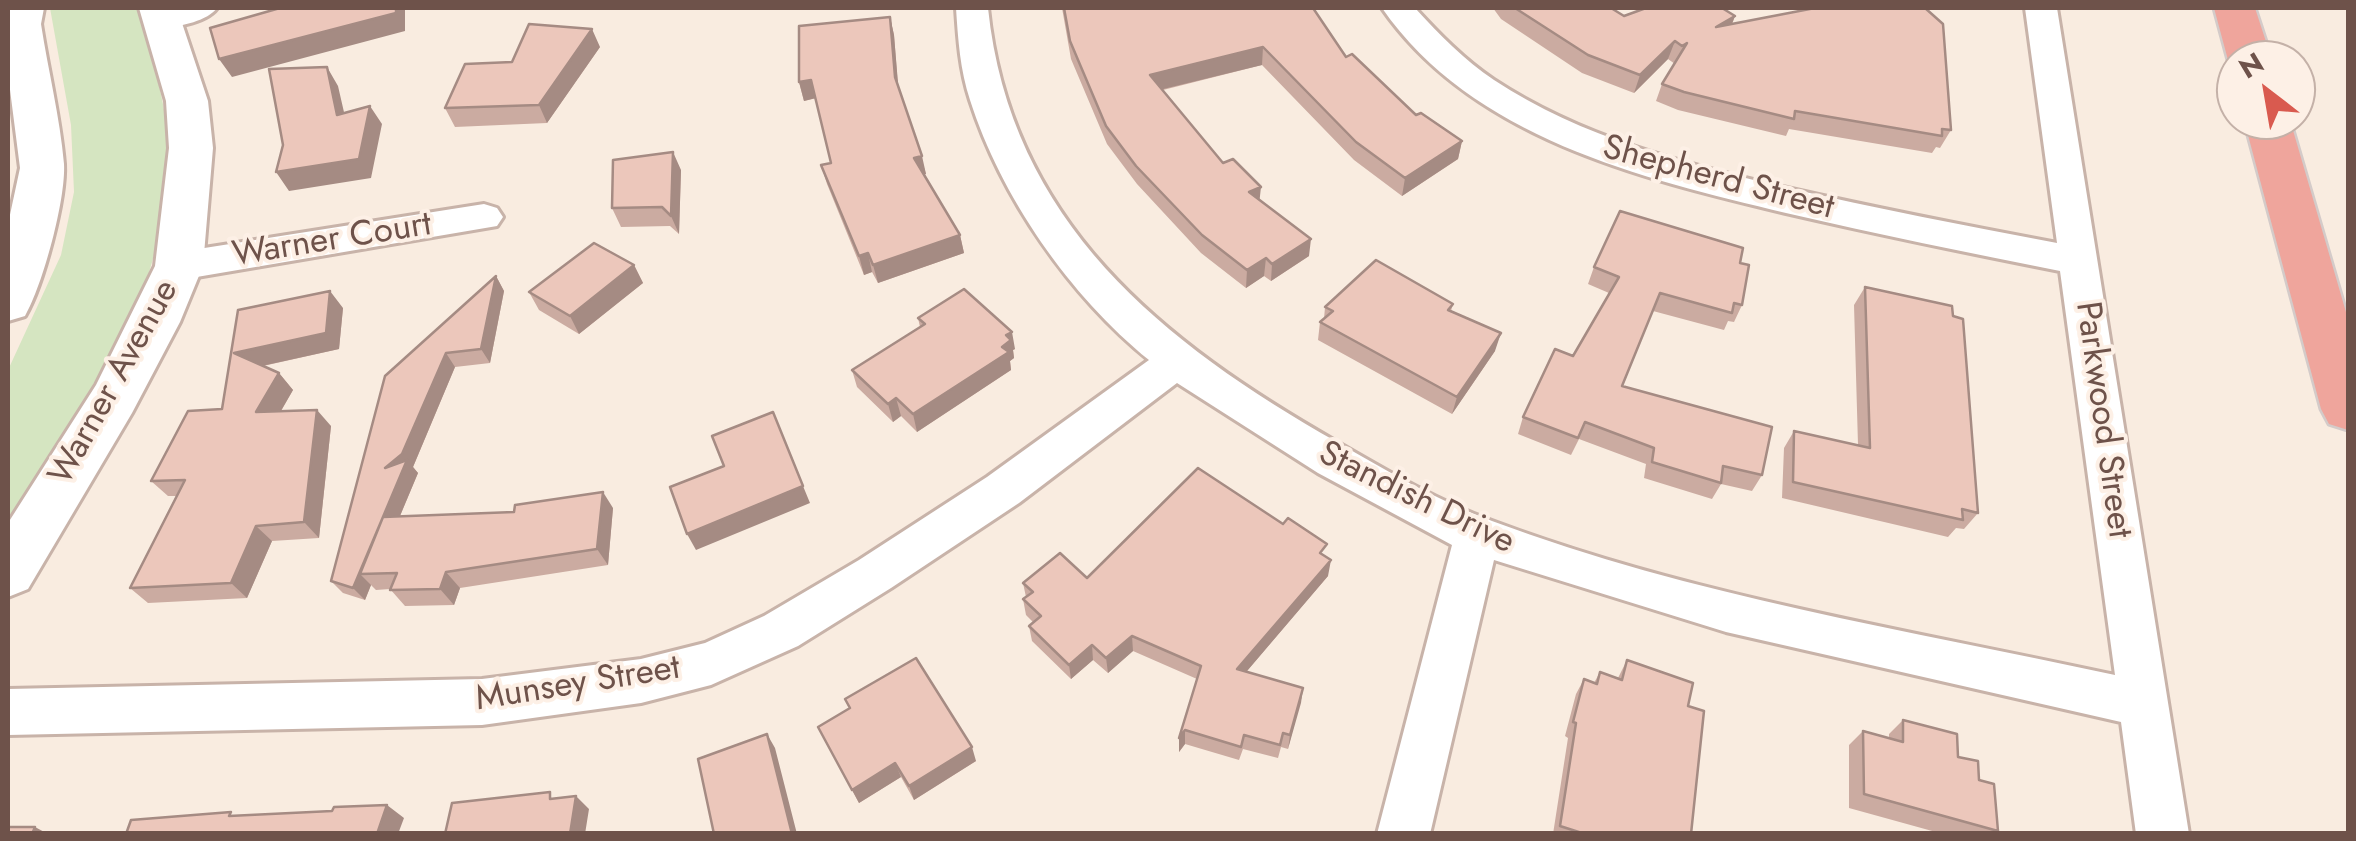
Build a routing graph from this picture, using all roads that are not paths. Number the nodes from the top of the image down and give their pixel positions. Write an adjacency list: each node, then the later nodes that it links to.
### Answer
1 (24, 8): 12 (street)
2 (972, 8): 13 (street, Standish Drive)
3 (1398, 8): 10 (street, Shepherd Street)
4 (2040, 8): 10 (street, Parkwood Street)
5 (2236, 8): 7 (highway)
6 (174, 11): 11 (street, Warner Avenue)
7 (2245, 40)
8 (2273, 140): 14 (highway)
9 (484, 217): 11 (street, Warner Court)
10 (2080, 262): 17 (street, Parkwood Street)
11 (179, 266): 16 (street, Warner Avenue)
12 (8, 302)
13 (1177, 361): 15 (street, Standish Drive); 18 (street, Munsey Street)
14 (2348, 409)
15 (1477, 535): 17 (street, Standish Drive); 19 (street)
16 (8, 572)
17 (2142, 704): 20 (street, Parkwood Street)
18 (8, 712)
19 (1403, 834)
20 (2162, 834)

